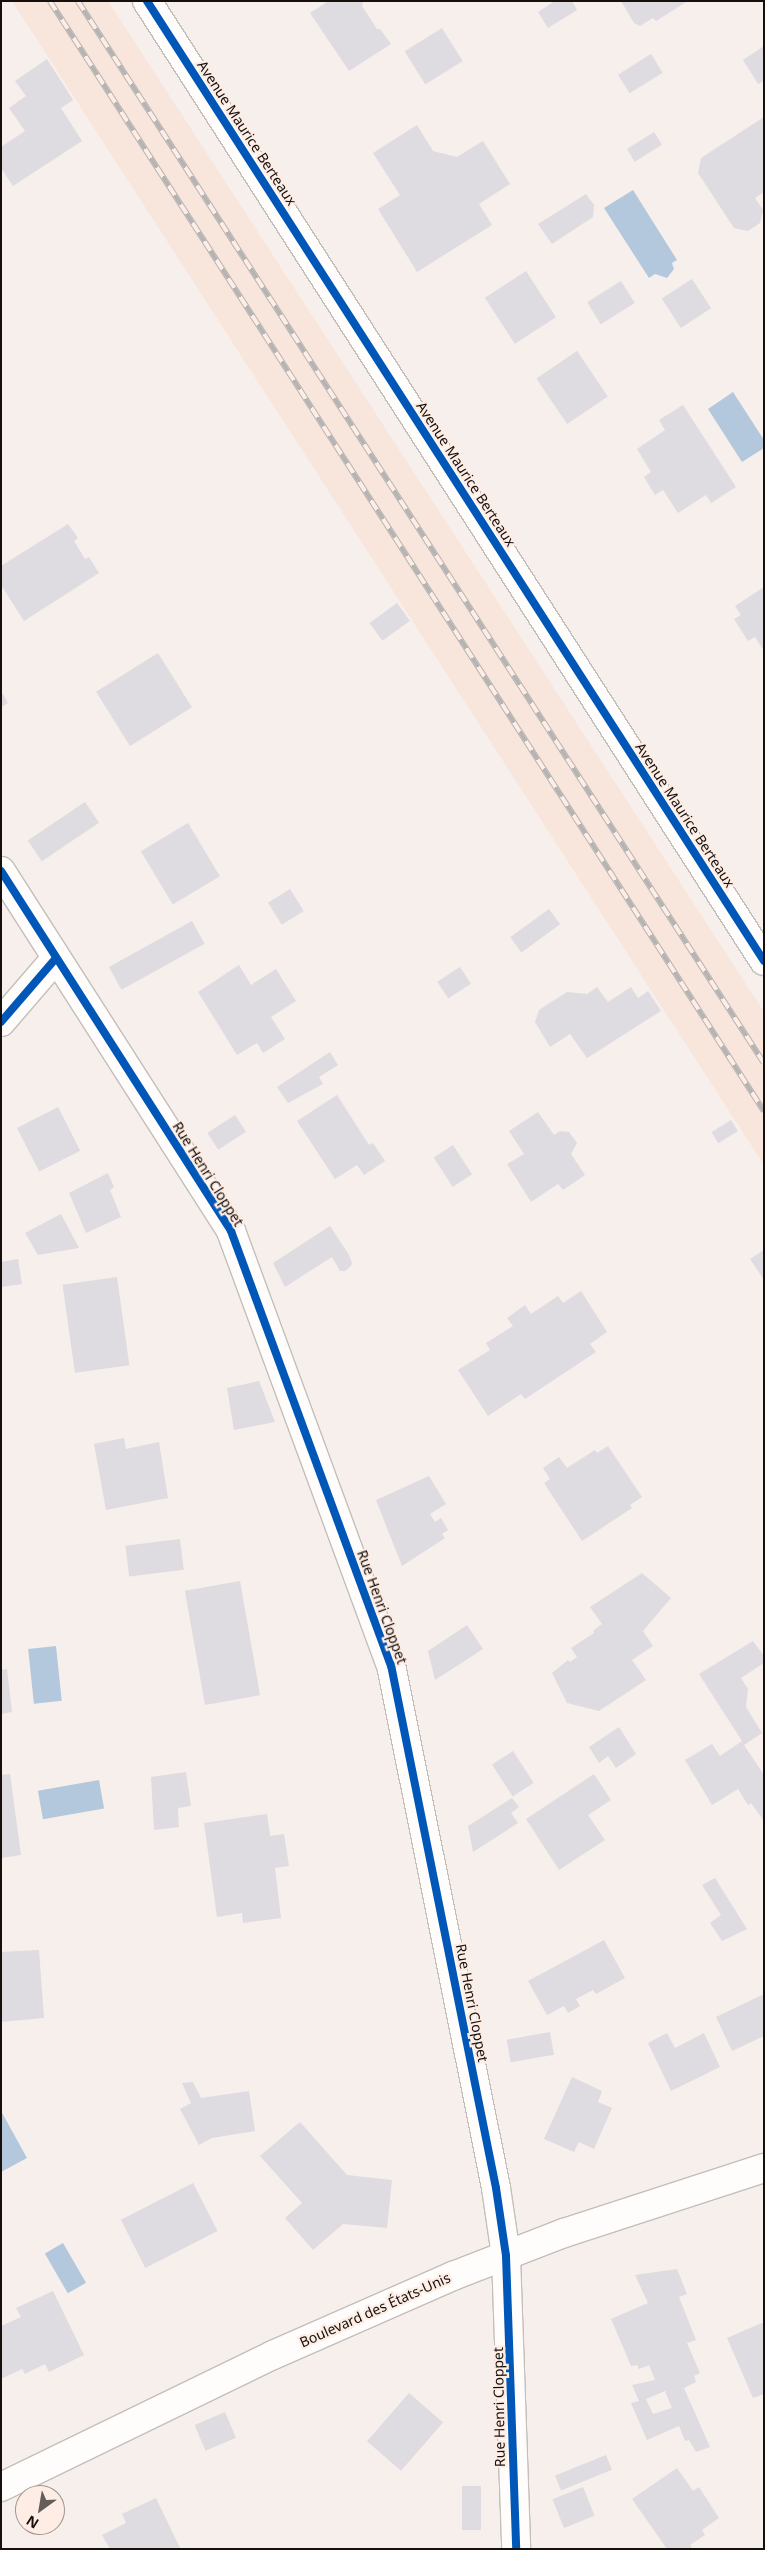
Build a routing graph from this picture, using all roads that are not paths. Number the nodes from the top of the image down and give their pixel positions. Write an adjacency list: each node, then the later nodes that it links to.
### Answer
1 (147, 1): 4 (street, Avenue Maurice Berteaux)
2 (1, 871): 3 (street, Rue Henri Cloppet)
3 (56, 958): 5 (street); 7 (street, Rue Henri Cloppet)
4 (764, 960)
5 (1, 1022)
6 (764, 2168): 7 (street, Boulevard des États-Unis)
7 (506, 2256): 8 (street, Boulevard des États-Unis); 9 (street, Rue Henri Cloppet)
8 (1, 2488)
9 (516, 2549)

